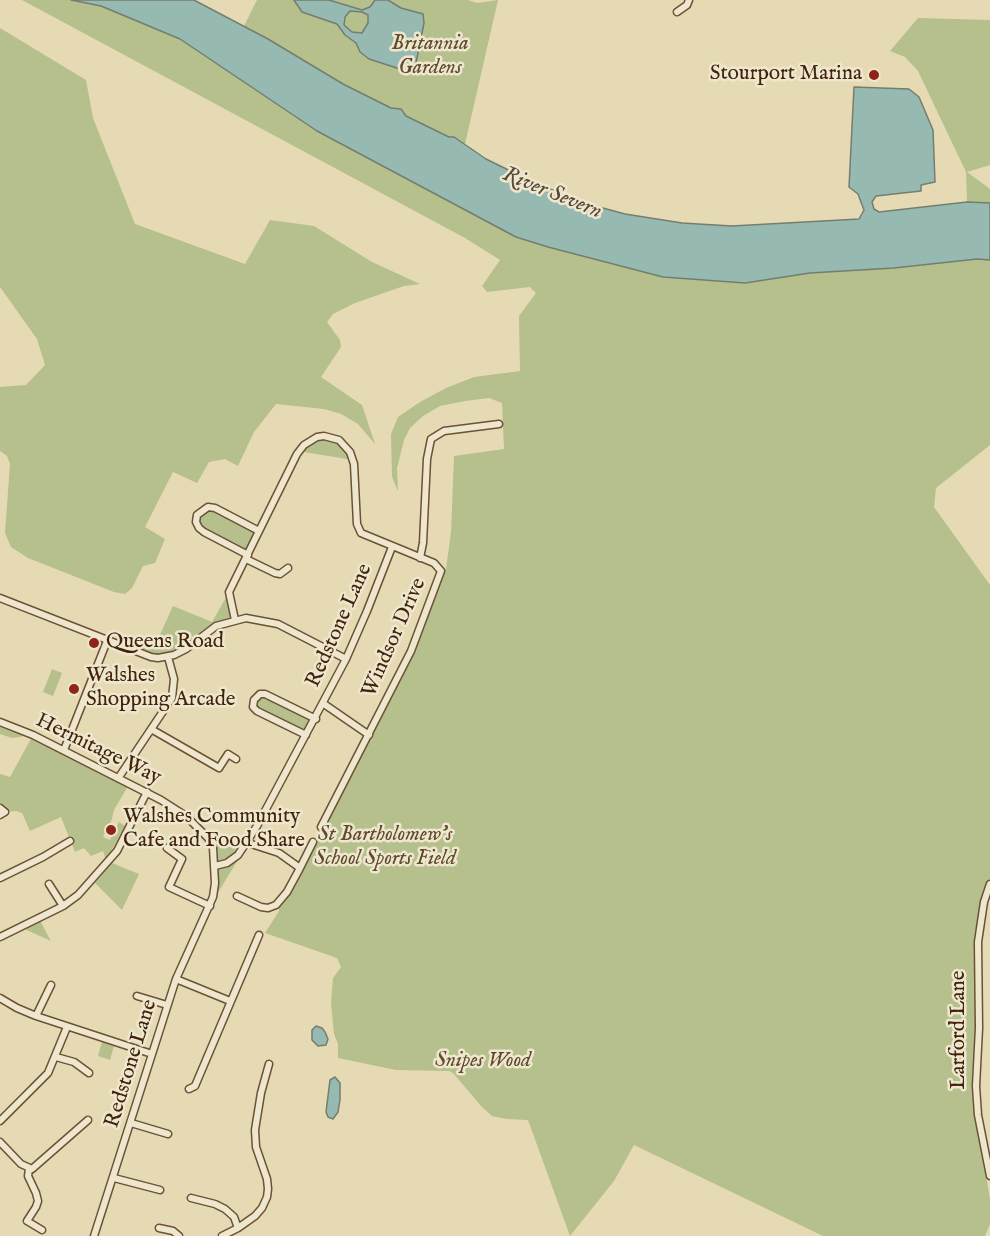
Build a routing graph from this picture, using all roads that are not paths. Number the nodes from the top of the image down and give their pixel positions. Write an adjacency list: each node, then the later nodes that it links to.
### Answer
1 (689, 0): 2 (street)
2 (677, 12)
3 (499, 424): 7 (street)
4 (259, 531): 5 (street, Windsor Drive); 6 (street); 6 (street)
5 (392, 546): 7 (street, Windsor Drive); 13 (street, Redstone Lane)
6 (247, 557): 8 (street); 10 (street)
7 (420, 558): 19 (street, Windsor Drive)
8 (288, 568)
9 (0, 598): 11 (street)
10 (235, 620): 12 (street); 13 (street)
11 (107, 641): 12 (street); 20 (street)
12 (168, 657): 17 (street)
13 (346, 659): 14 (street, Redstone Lane)
14 (324, 704): 15 (street, Redstone Lane); 19 (street, Windsor Drive)
15 (316, 719): 18 (street, Redstone Lane); 18 (street, Redstone Lane)
16 (0, 722): 20 (street, Hermitage Way)
17 (151, 729): 21 (street); 22 (street)
18 (306, 735): 29 (street, Redstone Lane)
19 (369, 735): 26 (street, Windsor Drive)
20 (64, 750): 22 (street, Hermitage Way)
21 (236, 759)
22 (119, 777): 23 (street, Hermitage Way)
23 (147, 792): 31 (street, Hermitage Way); 37 (street)
24 (0, 808): 25 (street)
25 (0, 815)
26 (321, 827)
27 (70, 841): 33 (street)
28 (313, 842): 32 (street)
29 (248, 843): 31 (street, Redstone Lane); 32 (street)
30 (167, 848): 38 (street)
31 (215, 866): 38 (street, Hermitage Way)
32 (300, 868): 36 (street)
33 (0, 878)
34 (50, 884): 37 (street)
35 (990, 884): 60 (street, Larford Lane)
36 (237, 896)
37 (63, 906): 40 (street)
38 (210, 906): 41 (street, Redstone Lane)
39 (259, 935): 45 (street)
40 (0, 937)
41 (176, 979): 45 (street); 46 (street, Redstone Lane)
42 (51, 985): 47 (street)
43 (137, 996): 46 (street)
44 (0, 998): 47 (street)
45 (230, 1001): 53 (street)
46 (167, 1005): 49 (street, Redstone Lane)
47 (36, 1016): 48 (street)
48 (67, 1027): 49 (street); 50 (street)
49 (152, 1054): 55 (street, Redstone Lane)
50 (56, 1057): 52 (street); 54 (street)
51 (269, 1064): 65 (street)
52 (89, 1073)
53 (189, 1089)
54 (0, 1122)
55 (131, 1123): 57 (street); 61 (street, Redstone Lane)
56 (86, 1125): 59 (street)
57 (168, 1134)
58 (0, 1142): 59 (street)
59 (28, 1169): 66 (street)
60 (990, 1176)
61 (114, 1178): 62 (street); 67 (street, Redstone Lane)
62 (160, 1190)
63 (190, 1198): 65 (street)
64 (159, 1228): 68 (street)
65 (238, 1228): 69 (street)
66 (42, 1230)
67 (94, 1236)
68 (179, 1236)
69 (222, 1236)

